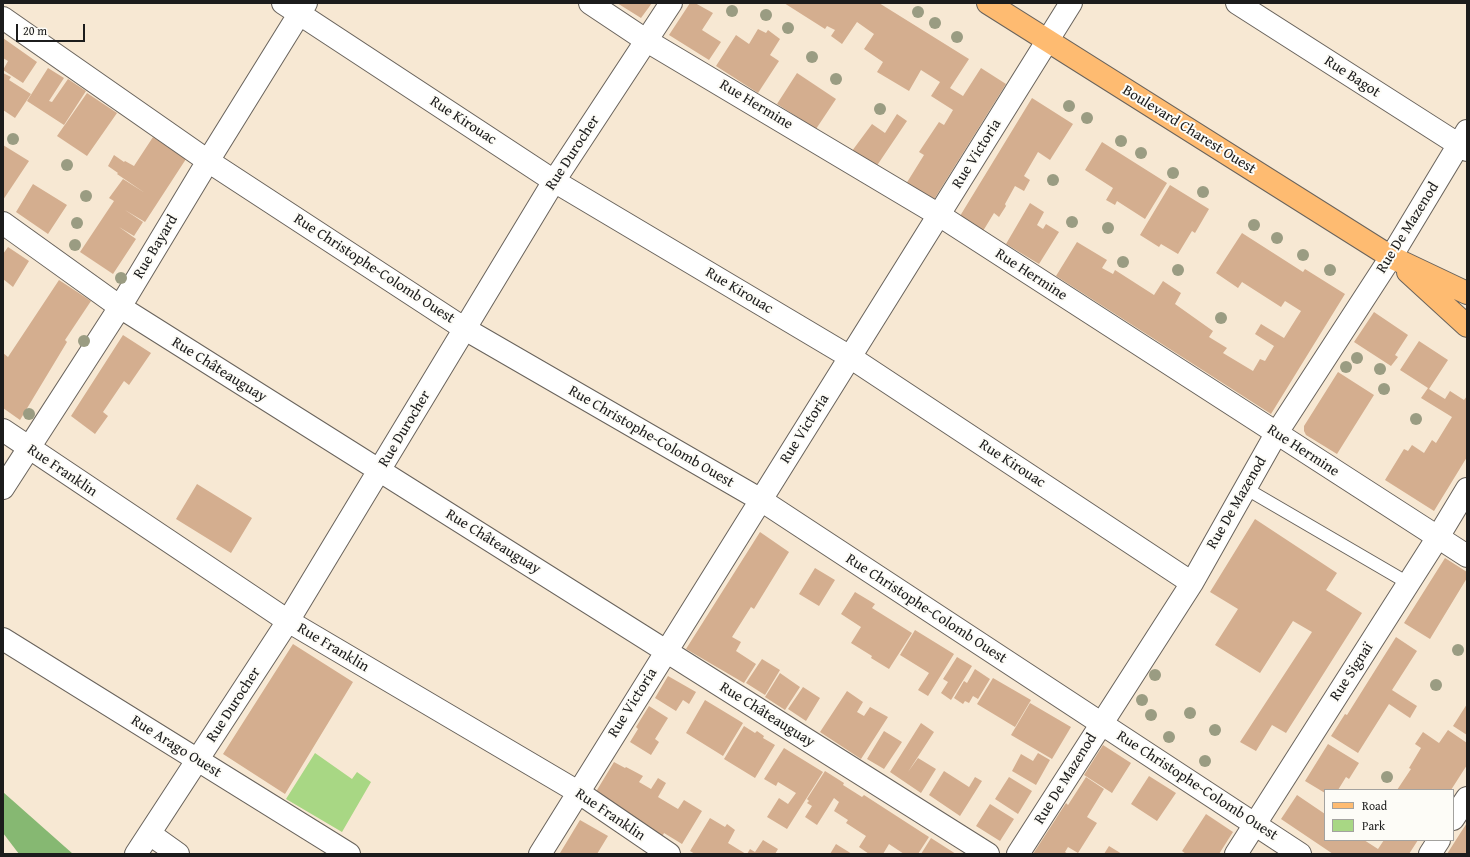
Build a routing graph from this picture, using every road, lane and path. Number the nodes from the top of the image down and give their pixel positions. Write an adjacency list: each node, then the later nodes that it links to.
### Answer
1 (590, 3): 9 (street, Rue Hermine)
2 (671, 3): 9 (street, Rue Durocher)
3 (988, 3): 8 (main road, Boulevard Charest Ouest)
4 (1071, 3): 8 (street, Rue Victoria)
5 (1237, 3): 10 (street, Rue Bagot)
6 (296, 7): 11 (street, Rue Bayard); 12 (street, Rue Kirouac)
7 (3, 18): 11 (street, Rue Christophe-Colomb Ouest)
8 (1047, 40): 13 (street, Rue Victoria); 15 (main road, Boulevard Charest Ouest)
9 (647, 41): 12 (street, Rue Durocher); 13 (street, Rue Hermine)
10 (1464, 142): 15 (street, Rue De Mazenod)
11 (208, 161): 17 (street, Rue Bayard); 19 (street, Rue Christophe-Colomb Ouest)
12 (554, 181): 19 (street, Rue Durocher); 20 (street, Rue Kirouac)
13 (939, 215): 20 (street, Rue Victoria); 22 (street, Rue Hermine)
14 (3, 223): 17 (street, Rue Châteauguay)
15 (1391, 257): 16 (main road, Boulevard Charest Ouest); 18 (main road, Boulevard Charest Ouest); 22 (street, Rue De Mazenod)
16 (1467, 293)
17 (120, 307): 23 (street, Rue Bayard); 24 (street, Rue Châteauguay)
18 (1467, 326)
19 (465, 329): 24 (street, Rue Durocher); 28 (street, Rue Christophe-Colomb Ouest)
20 (850, 357): 28 (street, Rue Victoria); 31 (street, Rue Kirouac)
21 (3, 430): 23 (street, Rue Franklin)
22 (1276, 434): 26 (street, Rue De Mazenod); 29 (street, Rue Hermine)
23 (28, 448): 25 (street, Rue Bayard); 33 (street, Rue Franklin)
24 (380, 471): 33 (street, Rue Durocher); 35 (street, Rue Châteauguay)
25 (3, 488)
26 (1245, 488): 31 (street, Rue De Mazenod); 32 (lane)
27 (1467, 489): 29 (street, Rue Signaï)
28 (761, 500): 35 (street, Rue Victoria); 36 (street, Rue Christophe-Colomb Ouest)
29 (1438, 537): 30 (street, Rue Hermine); 32 (street, Rue Signaï)
30 (1467, 556)
31 (1192, 582): 36 (street, Rue De Mazenod)
32 (1408, 583): 41 (street, Rue Signaï)
33 (288, 621): 37 (street, Rue Durocher); 38 (street, Rue Franklin)
34 (3, 639): 37 (street, Rue Arago Ouest)
35 (666, 651): 38 (street, Rue Victoria); 49 (street, Rue Châteauguay)
36 (1101, 724): 41 (street, Rue Christophe-Colomb Ouest); 50 (street, Rue De Mazenod)
37 (198, 760): 42 (street, Rue Durocher); 46 (street, Rue Arago Ouest)
38 (578, 792): 47 (street, Rue Victoria); 48 (street, Rue Franklin)
39 (1467, 798): 40 (street)
40 (1454, 818)
41 (1254, 825): 51 (street, Rue Signaï); 52 (street, Rue Christophe-Colomb Ouest)
42 (150, 834): 44 (street, Rue Durocher); 45 (street)
43 (1438, 841): 53 (street)
44 (136, 854)
45 (178, 854)
46 (349, 854)
47 (540, 854)
48 (670, 854)
49 (988, 854)
50 (1018, 854)
51 (1236, 854)
52 (1300, 854)
53 (1430, 854)

